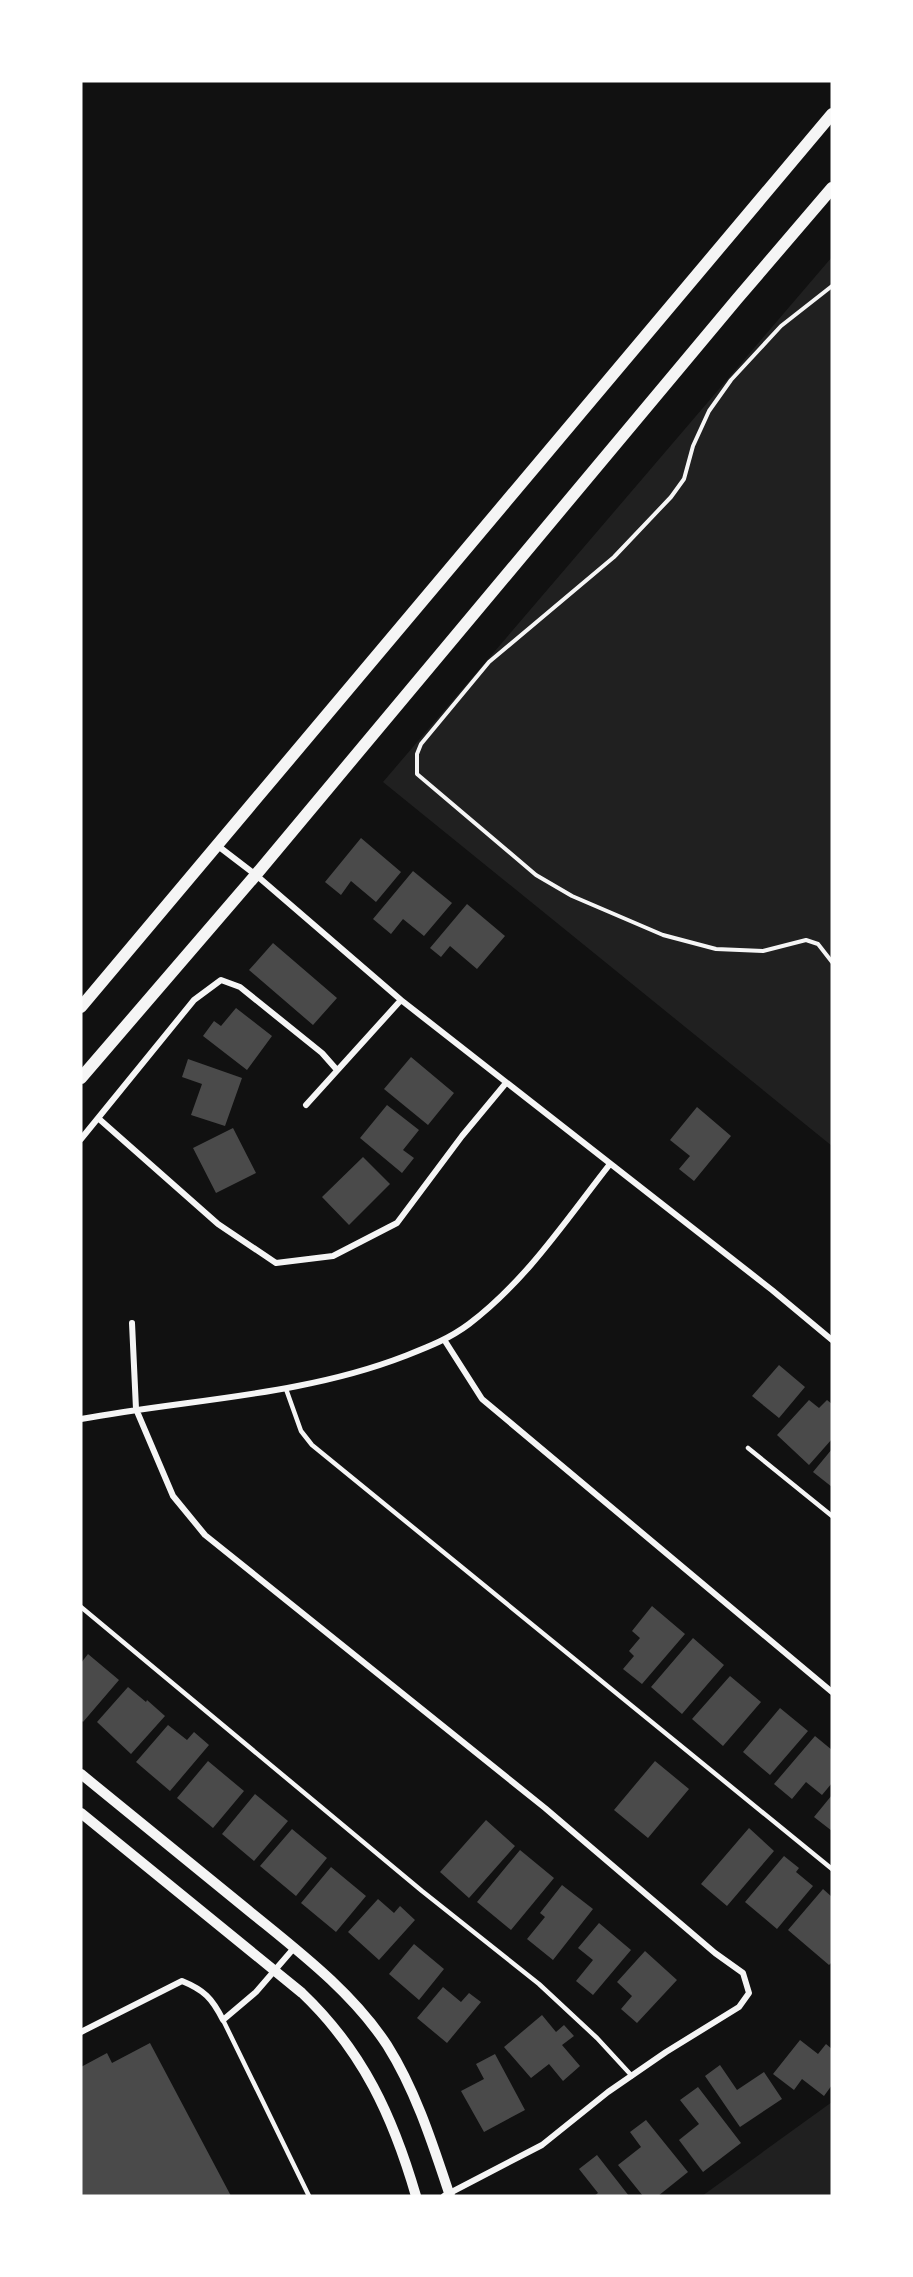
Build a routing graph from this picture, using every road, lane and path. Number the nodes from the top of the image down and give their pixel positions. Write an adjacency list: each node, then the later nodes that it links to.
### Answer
1 (832, 114): 4 (main road)
2 (832, 188): 5 (main road)
3 (832, 286): 6 (path)
4 (218, 846): 5 (street); 8 (main road)
5 (256, 875): 7 (street); 10 (main road)
6 (832, 962)
7 (401, 1000): 9 (street); 11 (street)
8 (81, 1007)
9 (337, 1071): 12 (street); 13 (street)
10 (81, 1078)
11 (506, 1083): 13 (street); 15 (street)
12 (306, 1105)
13 (98, 1118): 14 (street)
14 (81, 1139)
15 (610, 1164): 17 (street); 18 (street)
16 (132, 1323): 20 (street)
17 (832, 1340)
18 (445, 1341): 19 (street); 25 (street)
19 (286, 1389): 20 (street); 28 (lane)
20 (136, 1409): 21 (street); 33 (street)
21 (81, 1419)
22 (748, 1448): 23 (lane)
23 (832, 1516)
24 (81, 1607): 33 (lane)
25 (832, 1692)
26 (81, 1774): 29 (street)
27 (81, 1813): 30 (street)
28 (832, 1869)
29 (294, 1948): 30 (street); 36 (street)
30 (273, 1971): 31 (street); 35 (street)
31 (223, 2020): 32 (street); 34 (lane)
32 (81, 2032)
33 (632, 2076): 36 (street)
34 (309, 2196)
35 (416, 2196)
36 (448, 2196)

